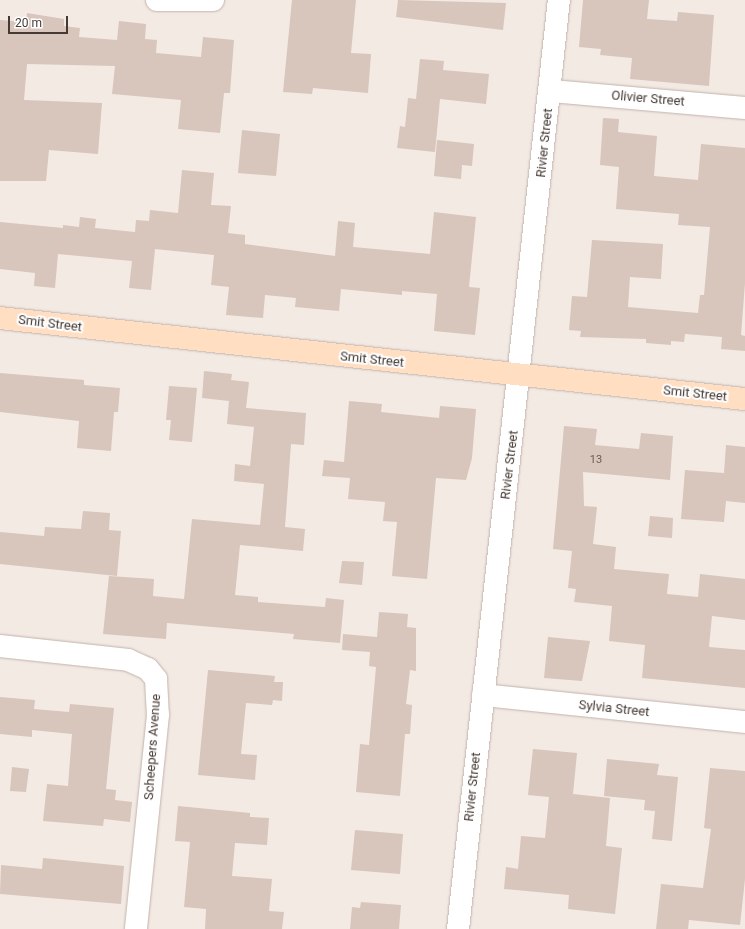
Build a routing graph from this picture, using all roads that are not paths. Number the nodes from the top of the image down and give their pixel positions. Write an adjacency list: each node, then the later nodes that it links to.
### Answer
1 (157, 0): 2 (street)
2 (214, 0)
3 (559, 0): 4 (street, Rivier Street)
4 (551, 91): 5 (street, Olivier Street); 7 (street, Rivier Street)
5 (745, 108)
6 (0, 318): 7 (street, Smit Street)
7 (520, 376): 8 (street, Smit Street); 10 (street, Rivier Street)
8 (745, 399)
9 (0, 646): 12 (street, Scheepers Avenue)
10 (483, 696): 11 (street, Sylvia Street); 13 (street, Rivier Street)
11 (745, 722)
12 (136, 929)
13 (458, 929)

